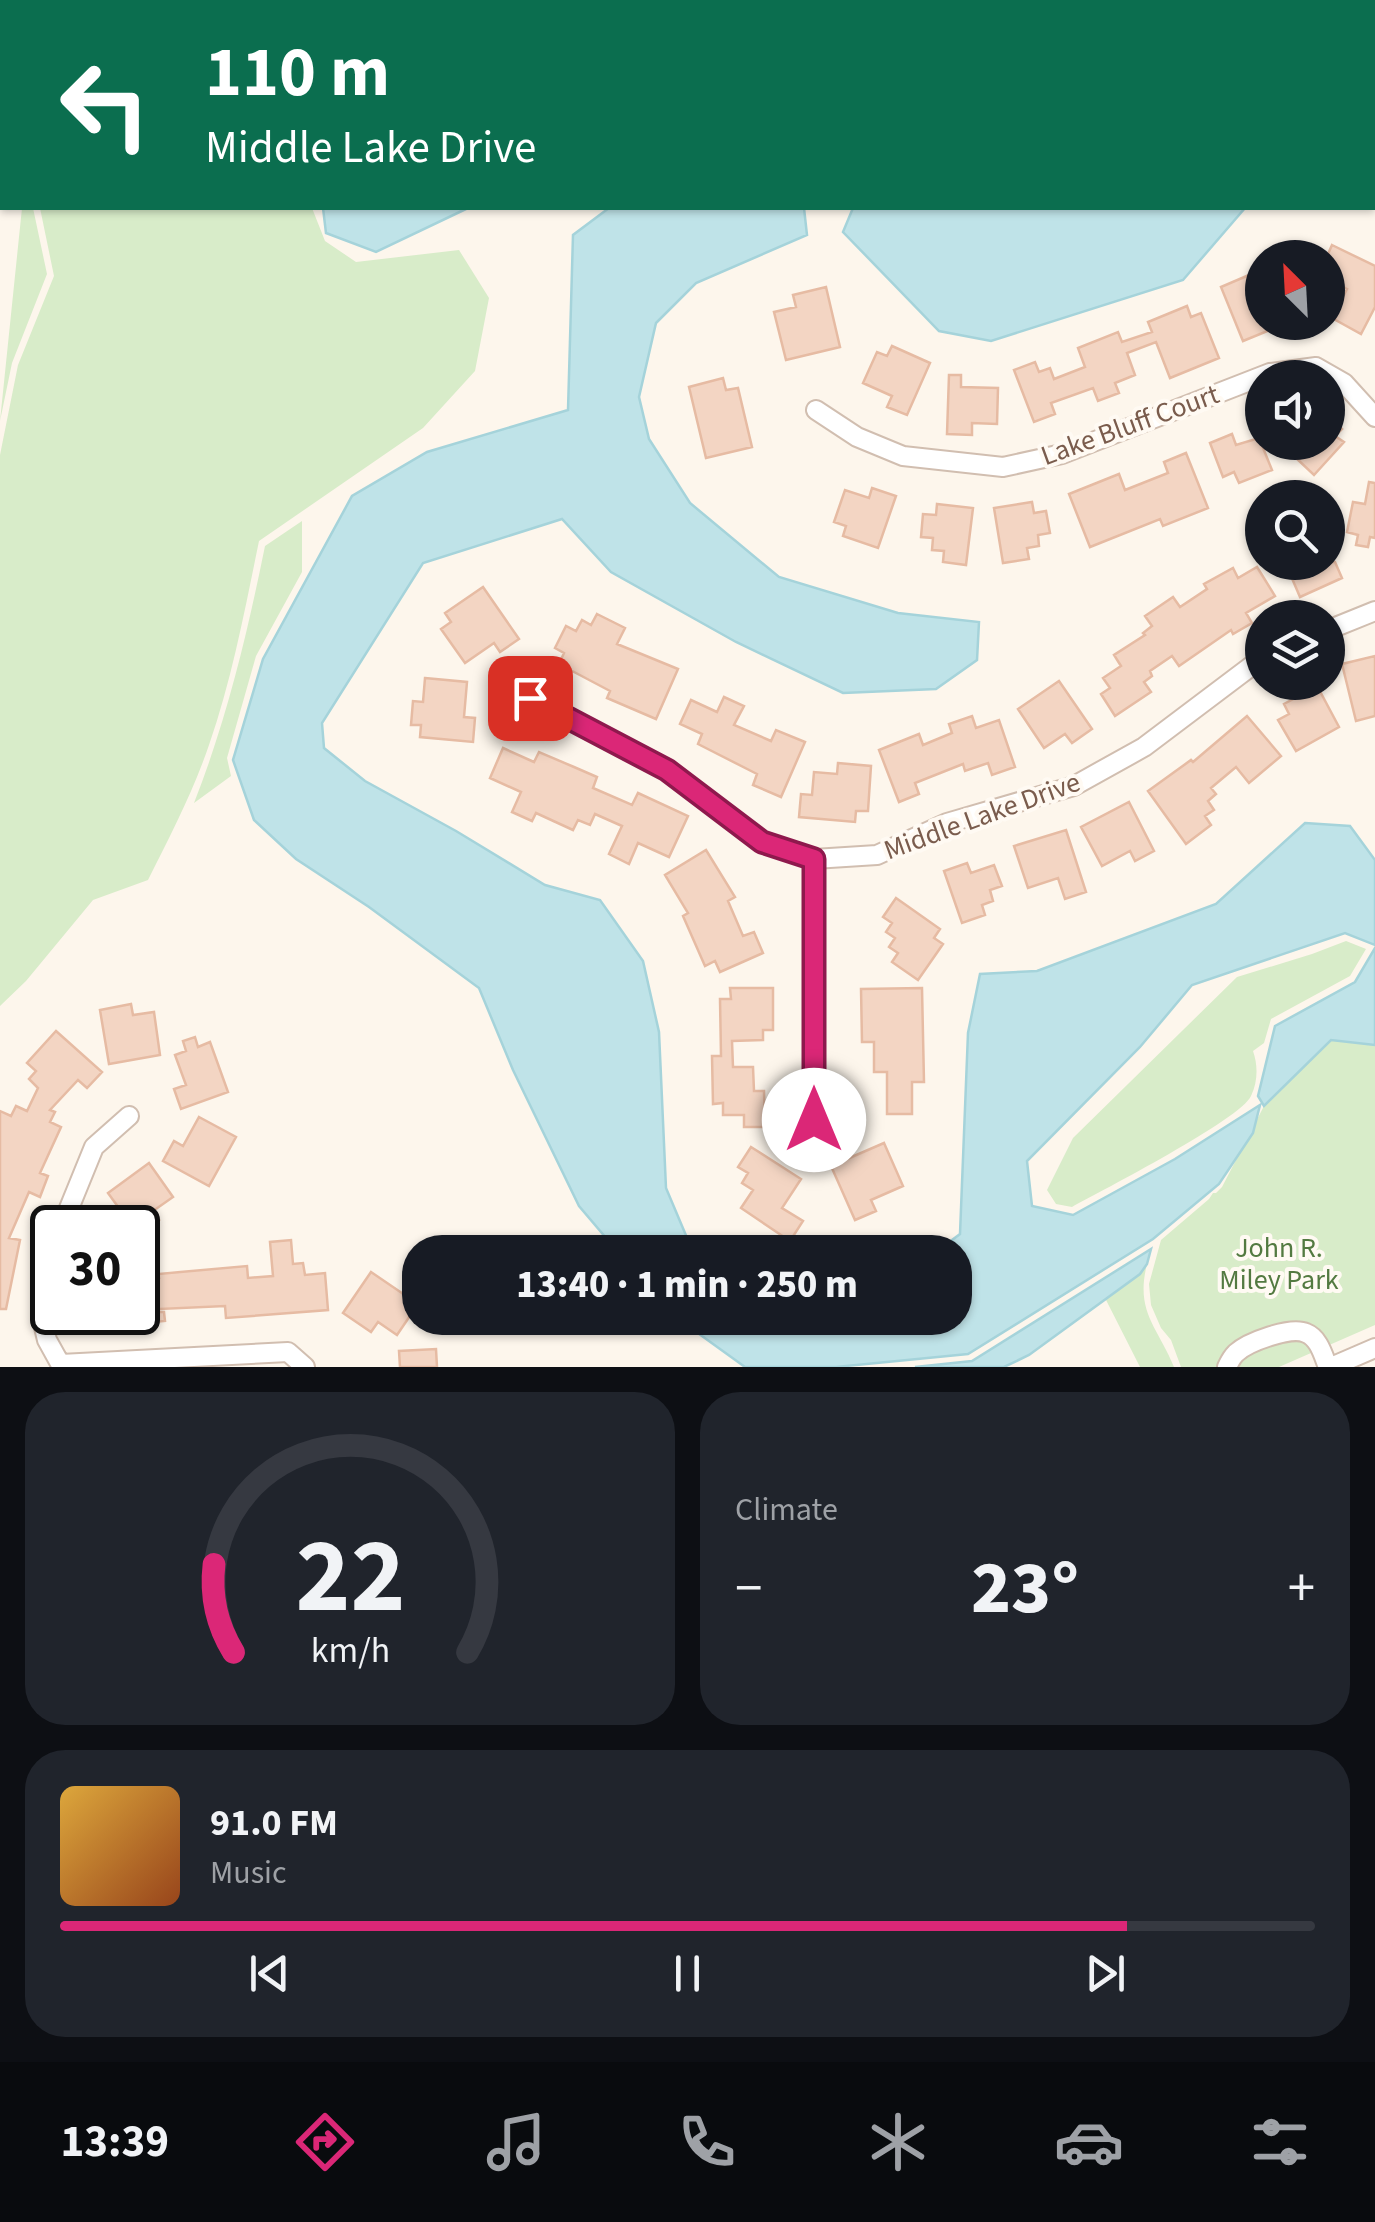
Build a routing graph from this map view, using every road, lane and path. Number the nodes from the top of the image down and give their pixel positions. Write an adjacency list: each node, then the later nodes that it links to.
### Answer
1 (816, 410): 2 (street, Lake Bluff Court)
2 (1375, 417)
3 (1375, 610): 4 (street)
4 (1345, 623)
5 (1245, 671): 7 (street, Middle Lake Drive)
6 (530, 698): 7 (street, Middle Lake Drive)
7 (814, 859): 9 (street)
8 (129, 1116): 10 (street)
9 (814, 1120)
10 (71, 1205)
11 (46, 1335): 14 (street)
12 (1375, 1348): 13 (street)
13 (1352, 1363): 17 (street)
14 (62, 1366): 15 (street)
15 (305, 1367)
16 (1228, 1367): 17 (street)
17 (1330, 1367)

